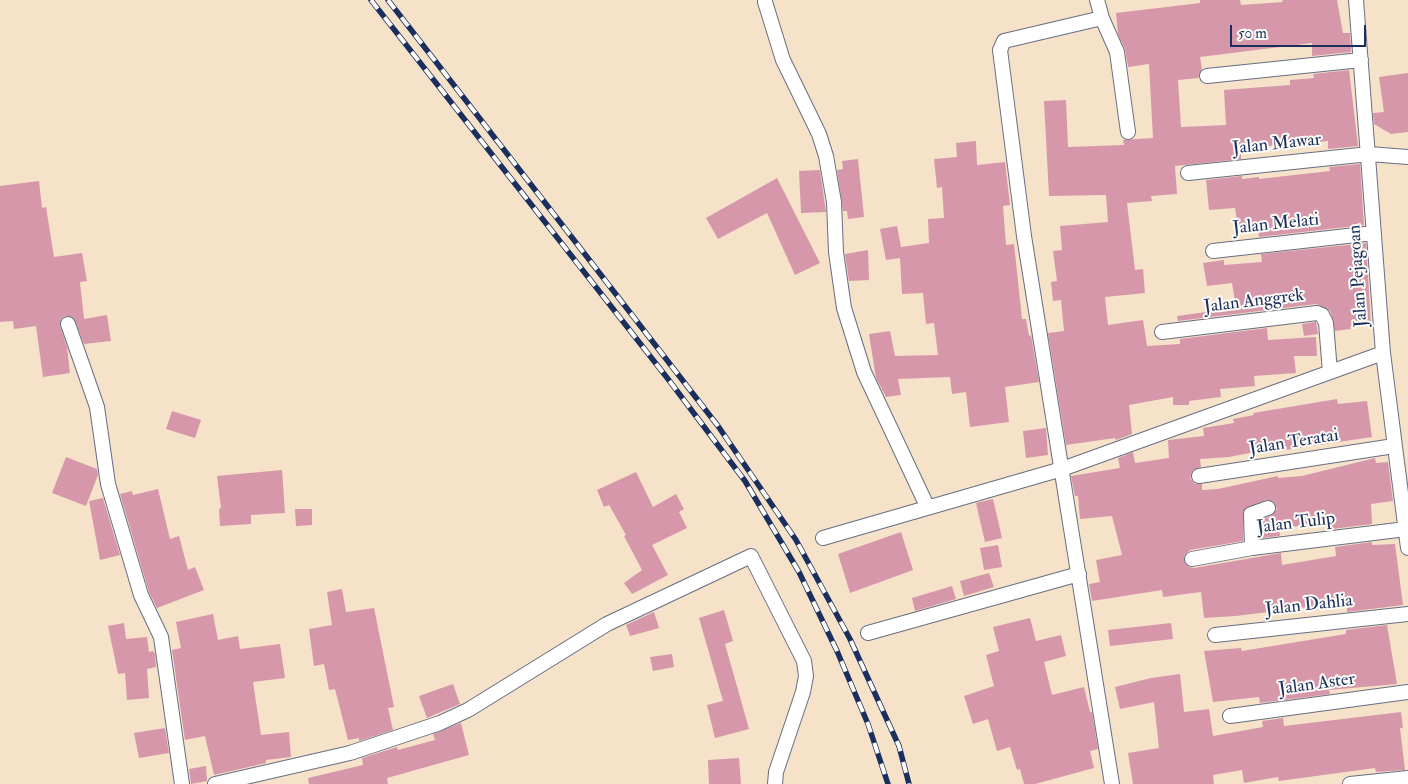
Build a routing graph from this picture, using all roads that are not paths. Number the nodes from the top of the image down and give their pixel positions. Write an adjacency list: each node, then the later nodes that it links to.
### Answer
1 (1097, 0): 4 (street)
2 (1356, 0): 5 (street, Jalan Pejagoan)
3 (766, 2): 20 (street)
4 (1102, 18): 7 (street); 18 (street)
5 (1361, 60): 6 (street); 8 (street, Jalan Pejagoan)
6 (1208, 76)
7 (1128, 132)
8 (1369, 154): 9 (street, Jalan Mawar); 10 (street, Jalan Mawar); 11 (street, Jalan Pejagoan)
9 (1408, 157)
10 (1188, 173)
11 (1374, 233): 12 (street, Jalan Melati); 15 (street, Jalan Pejagoan)
12 (1212, 251)
13 (68, 324): 34 (street)
14 (1162, 332): 16 (street, Jalan Anggrek)
15 (1383, 353): 16 (street); 17 (street, Jalan Pejagoan)
16 (1330, 372): 18 (street)
17 (1394, 446): 19 (street, Jalan Teratai); 22 (street, Jalan Pejagoan)
18 (1062, 469): 20 (street); 27 (street)
19 (1199, 476)
20 (927, 506): 23 (street)
21 (1268, 508): 24 (street)
22 (1406, 529): 24 (street, Jalan Tulip); 25 (street, Jalan Pejagoan)
23 (823, 538)
24 (1252, 548): 26 (street, Jalan Tulip)
25 (1408, 548)
26 (1192, 559)
27 (1079, 574): 29 (street); 37 (street)
28 (1408, 614): 30 (street, Jalan Dahlia)
29 (868, 632)
30 (1215, 635)
31 (1408, 692): 32 (street, Jalan Aster)
32 (1230, 716)
33 (1408, 778): 38 (street)
34 (182, 784)
35 (215, 784): 36 (street)
36 (775, 784)
37 (1112, 784)
38 (1350, 784)

